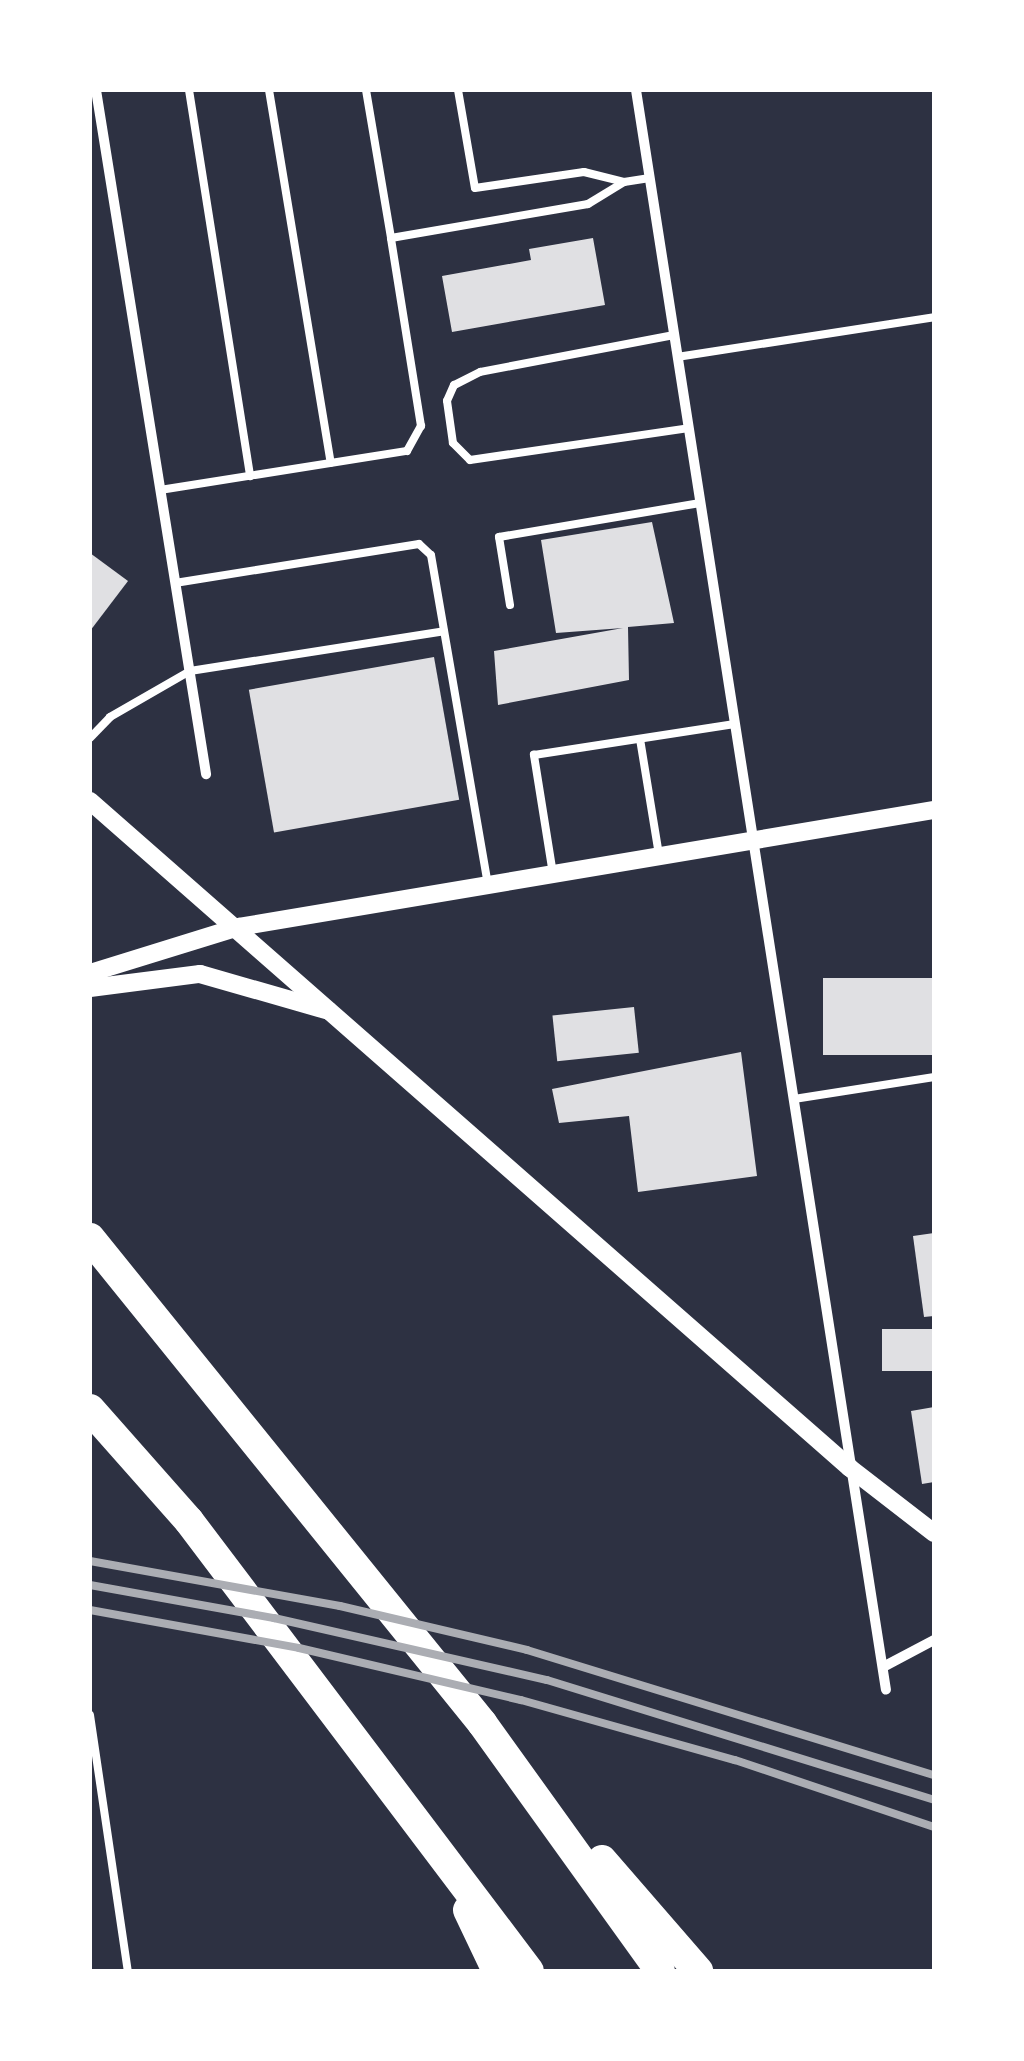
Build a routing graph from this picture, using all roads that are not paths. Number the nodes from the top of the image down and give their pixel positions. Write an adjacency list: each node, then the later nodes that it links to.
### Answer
1 (96, 90): 16 (street)
2 (188, 90): 15 (lane)
3 (269, 90): 14 (lane)
4 (366, 90): 9 (lane)
5 (458, 90): 8 (lane)
6 (636, 90): 7 (street)
7 (650, 178): 8 (lane); 11 (street)
8 (624, 182): 9 (lane)
9 (391, 238): 14 (lane)
10 (934, 317): 12 (lane)
11 (674, 336): 12 (street); 13 (lane)
12 (678, 357): 13 (street)
13 (688, 428): 17 (street)
14 (331, 462): 15 (lane)
15 (250, 476): 16 (lane)
16 (160, 490): 18 (street)
17 (700, 503): 19 (lane); 22 (street)
18 (175, 583): 20 (lane); 21 (street)
19 (510, 605)
20 (444, 631): 21 (lane); 31 (lane)
21 (190, 671): 23 (lane); 25 (street)
22 (735, 724): 24 (lane); 28 (street)
23 (90, 738)
24 (640, 738): 29 (lane); 30 (lane)
25 (206, 774)
26 (90, 801): 32 (street)
27 (934, 810): 28 (street)
28 (753, 840): 29 (street); 37 (street)
29 (659, 856): 30 (street)
30 (553, 874): 31 (street)
31 (488, 885): 32 (street)
32 (239, 927): 33 (street); 35 (street)
33 (90, 973)
34 (90, 988): 35 (street)
35 (338, 1015): 40 (street)
36 (934, 1076): 37 (lane)
37 (794, 1099): 40 (street)
38 (90, 1238): 46 (highway)
39 (90, 1409): 47 (highway)
40 (850, 1468): 41 (street); 43 (street)
41 (934, 1534)
42 (934, 1640): 43 (street)
43 (883, 1667): 44 (street)
44 (886, 1690)
45 (90, 1716): 48 (lane)
46 (482, 1723): 51 (highway); 52 (highway)
47 (436, 1845): 49 (highway); 50 (highway)
48 (128, 1971)
49 (497, 1971)
50 (529, 1971)
51 (660, 1971)
52 (698, 1971)

